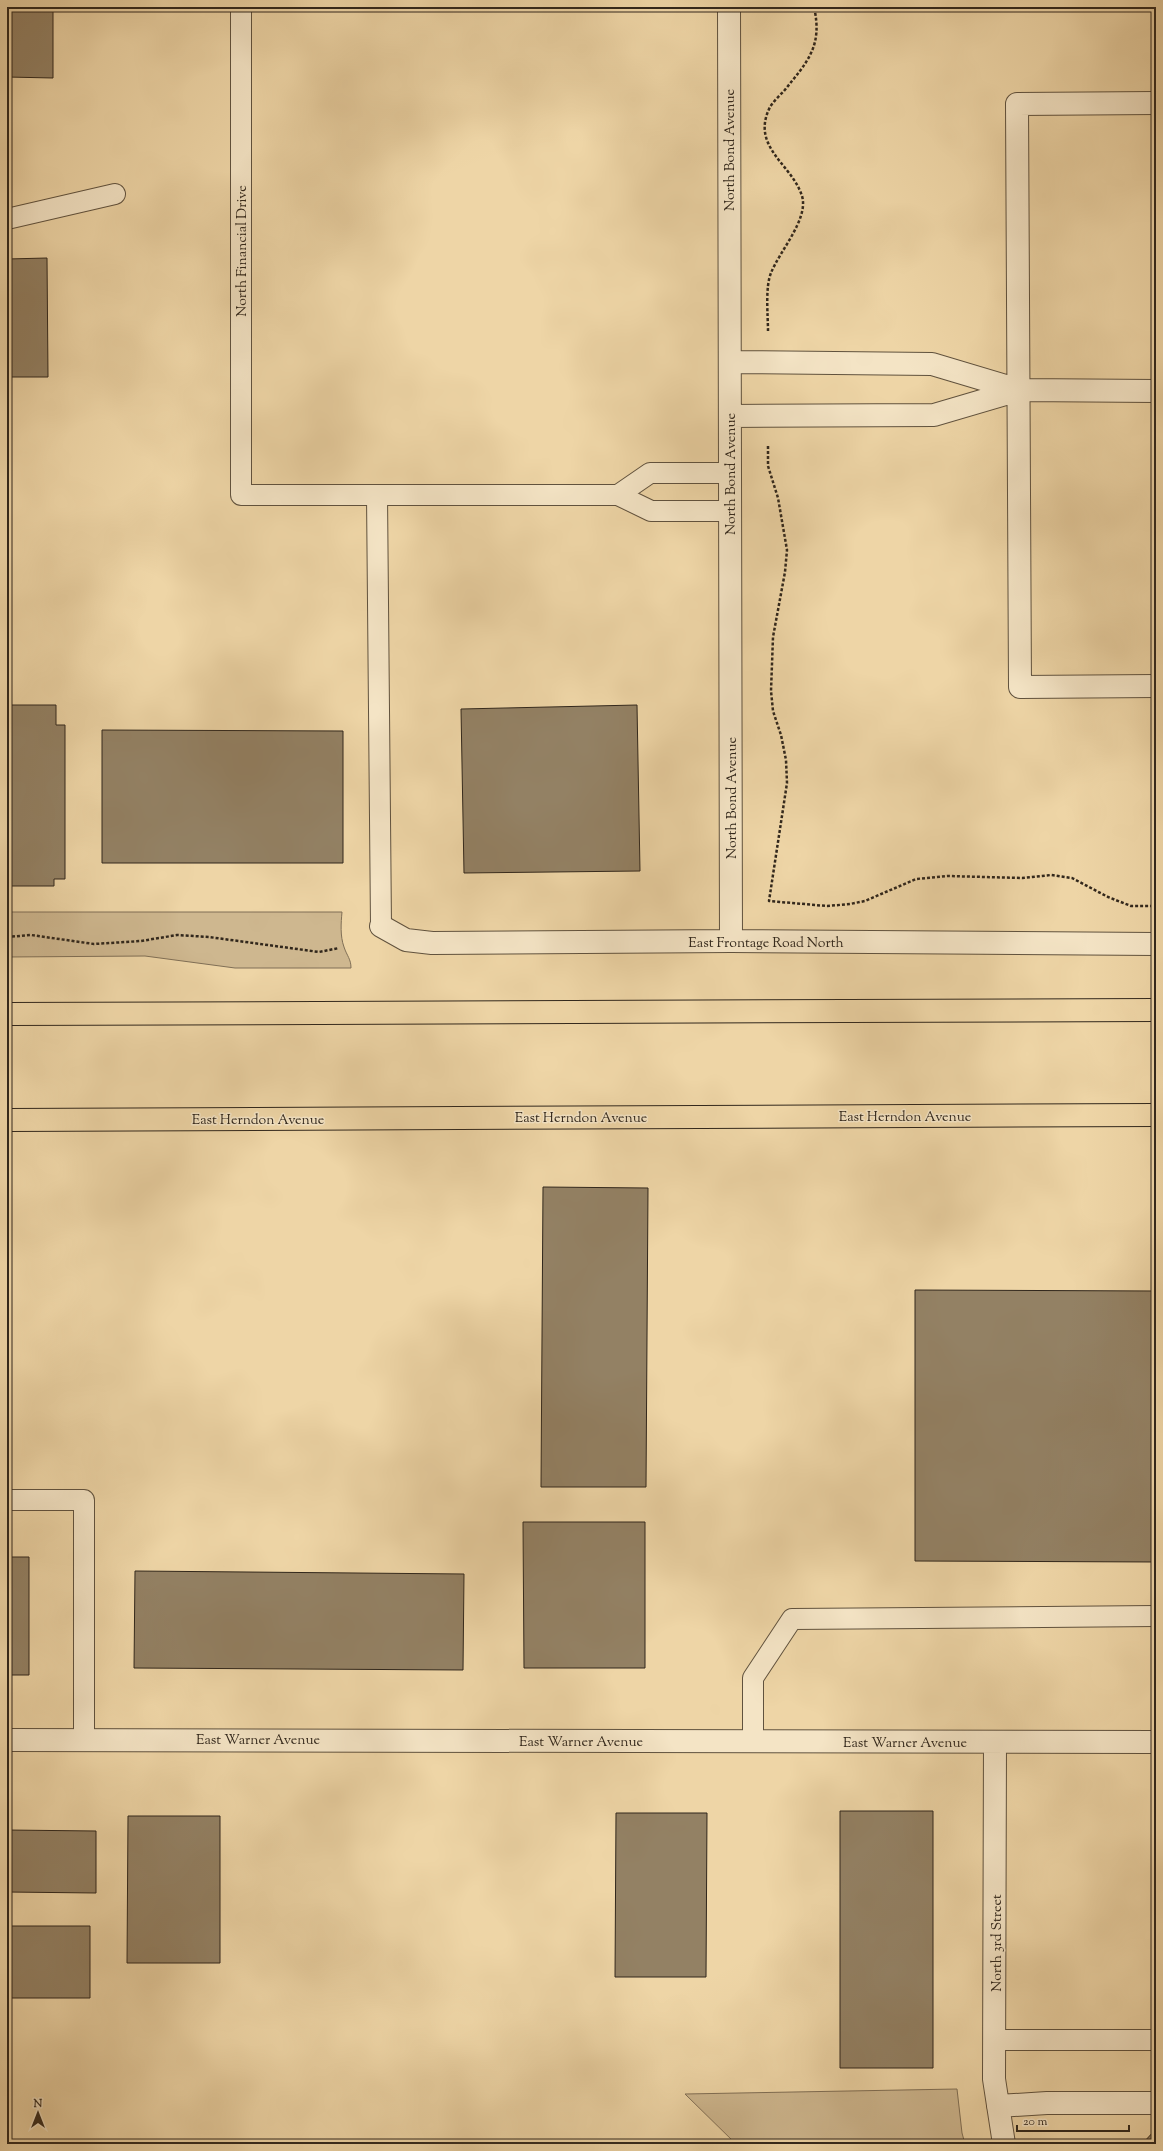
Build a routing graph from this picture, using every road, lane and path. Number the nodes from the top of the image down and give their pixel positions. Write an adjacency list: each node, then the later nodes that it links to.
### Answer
1 (241, 7): 11 (lane, North Financial Drive)
2 (729, 7): 6 (street, North Bond Avenue)
3 (1156, 104): 7 (street)
4 (115, 194): 5 (lane)
5 (7, 219)
6 (730, 362): 7 (street); 9 (street, North Bond Avenue)
7 (1019, 390): 8 (street); 9 (street); 14 (street)
8 (1156, 392)
9 (730, 416): 10 (street, North Bond Avenue)
10 (730, 473): 12 (lane); 13 (street, North Bond Avenue)
11 (377, 495): 12 (lane); 17 (lane)
12 (618, 495): 13 (lane)
13 (730, 512): 19 (street, North Bond Avenue)
14 (1156, 686)
15 (769, 901): 16 (path)
16 (1156, 906)
17 (381, 926): 19 (street, East Frontage Road North)
18 (7, 937): 21 (path)
19 (731, 941): 20 (street, East Frontage Road North)
20 (1156, 944)
21 (339, 948)
22 (1156, 1010): 23 (main road)
23 (7, 1014)
24 (1156, 1114): 25 (main road, East Herndon Avenue)
25 (7, 1120)
26 (7, 1500): 29 (lane)
27 (1156, 1616): 30 (lane)
28 (7, 1740): 29 (street, East Warner Avenue)
29 (84, 1740): 30 (street, East Warner Avenue)
30 (753, 1742): 31 (street, East Warner Avenue)
31 (995, 1742): 32 (street, East Warner Avenue); 33 (street, North 3rd Street)
32 (1156, 1742)
33 (996, 2040): 34 (lane); 36 (street, North 3rd Street)
34 (1156, 2040)
35 (1156, 2104): 36 (street)
36 (998, 2106): 37 (street, North 3rd Street)
37 (1004, 2144)

